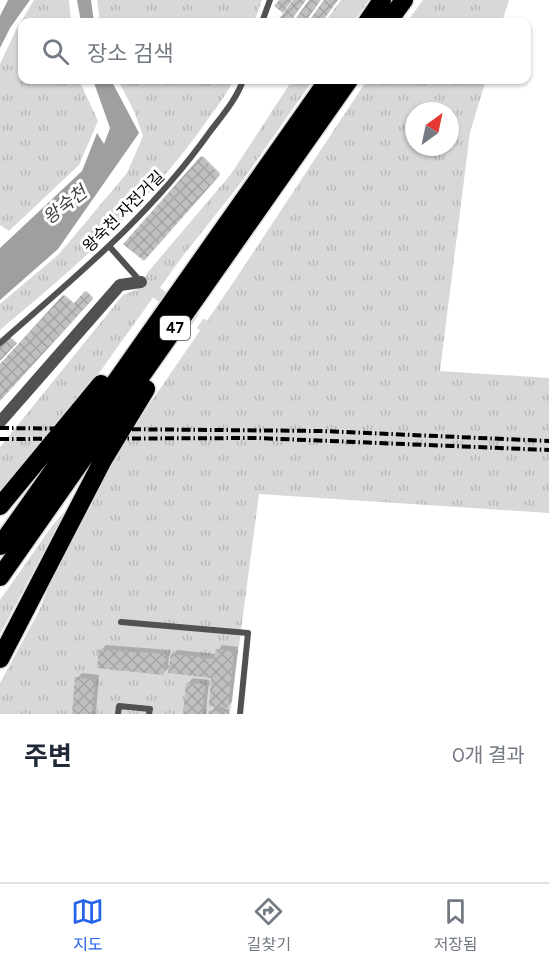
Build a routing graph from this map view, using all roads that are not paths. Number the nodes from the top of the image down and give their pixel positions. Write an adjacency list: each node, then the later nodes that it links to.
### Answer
1 (270, 0): 4 (lane)
2 (382, 0): 5 (highway)
3 (404, 0): 6 (highway)
4 (263, 18)
5 (370, 18)
6 (391, 18)
7 (241, 84): 10 (lane, 왕숙천 자전거길)
8 (325, 84): 11 (highway, 47)
9 (346, 84): 11 (highway, 47)
10 (110, 246): 12 (lane); 13 (lane, 왕숙천 자전거길)
11 (221, 247): 15 (highway); 16 (highway, 47); 17 (highway, 47); 19 (highway)
12 (141, 282): 14 (street)
13 (0, 343)
14 (0, 422)
15 (0, 506)
16 (0, 546)
17 (0, 577)
18 (121, 622): 22 (lane)
19 (2, 653)
20 (118, 714): 21 (lane)
21 (149, 714)
22 (240, 714)

